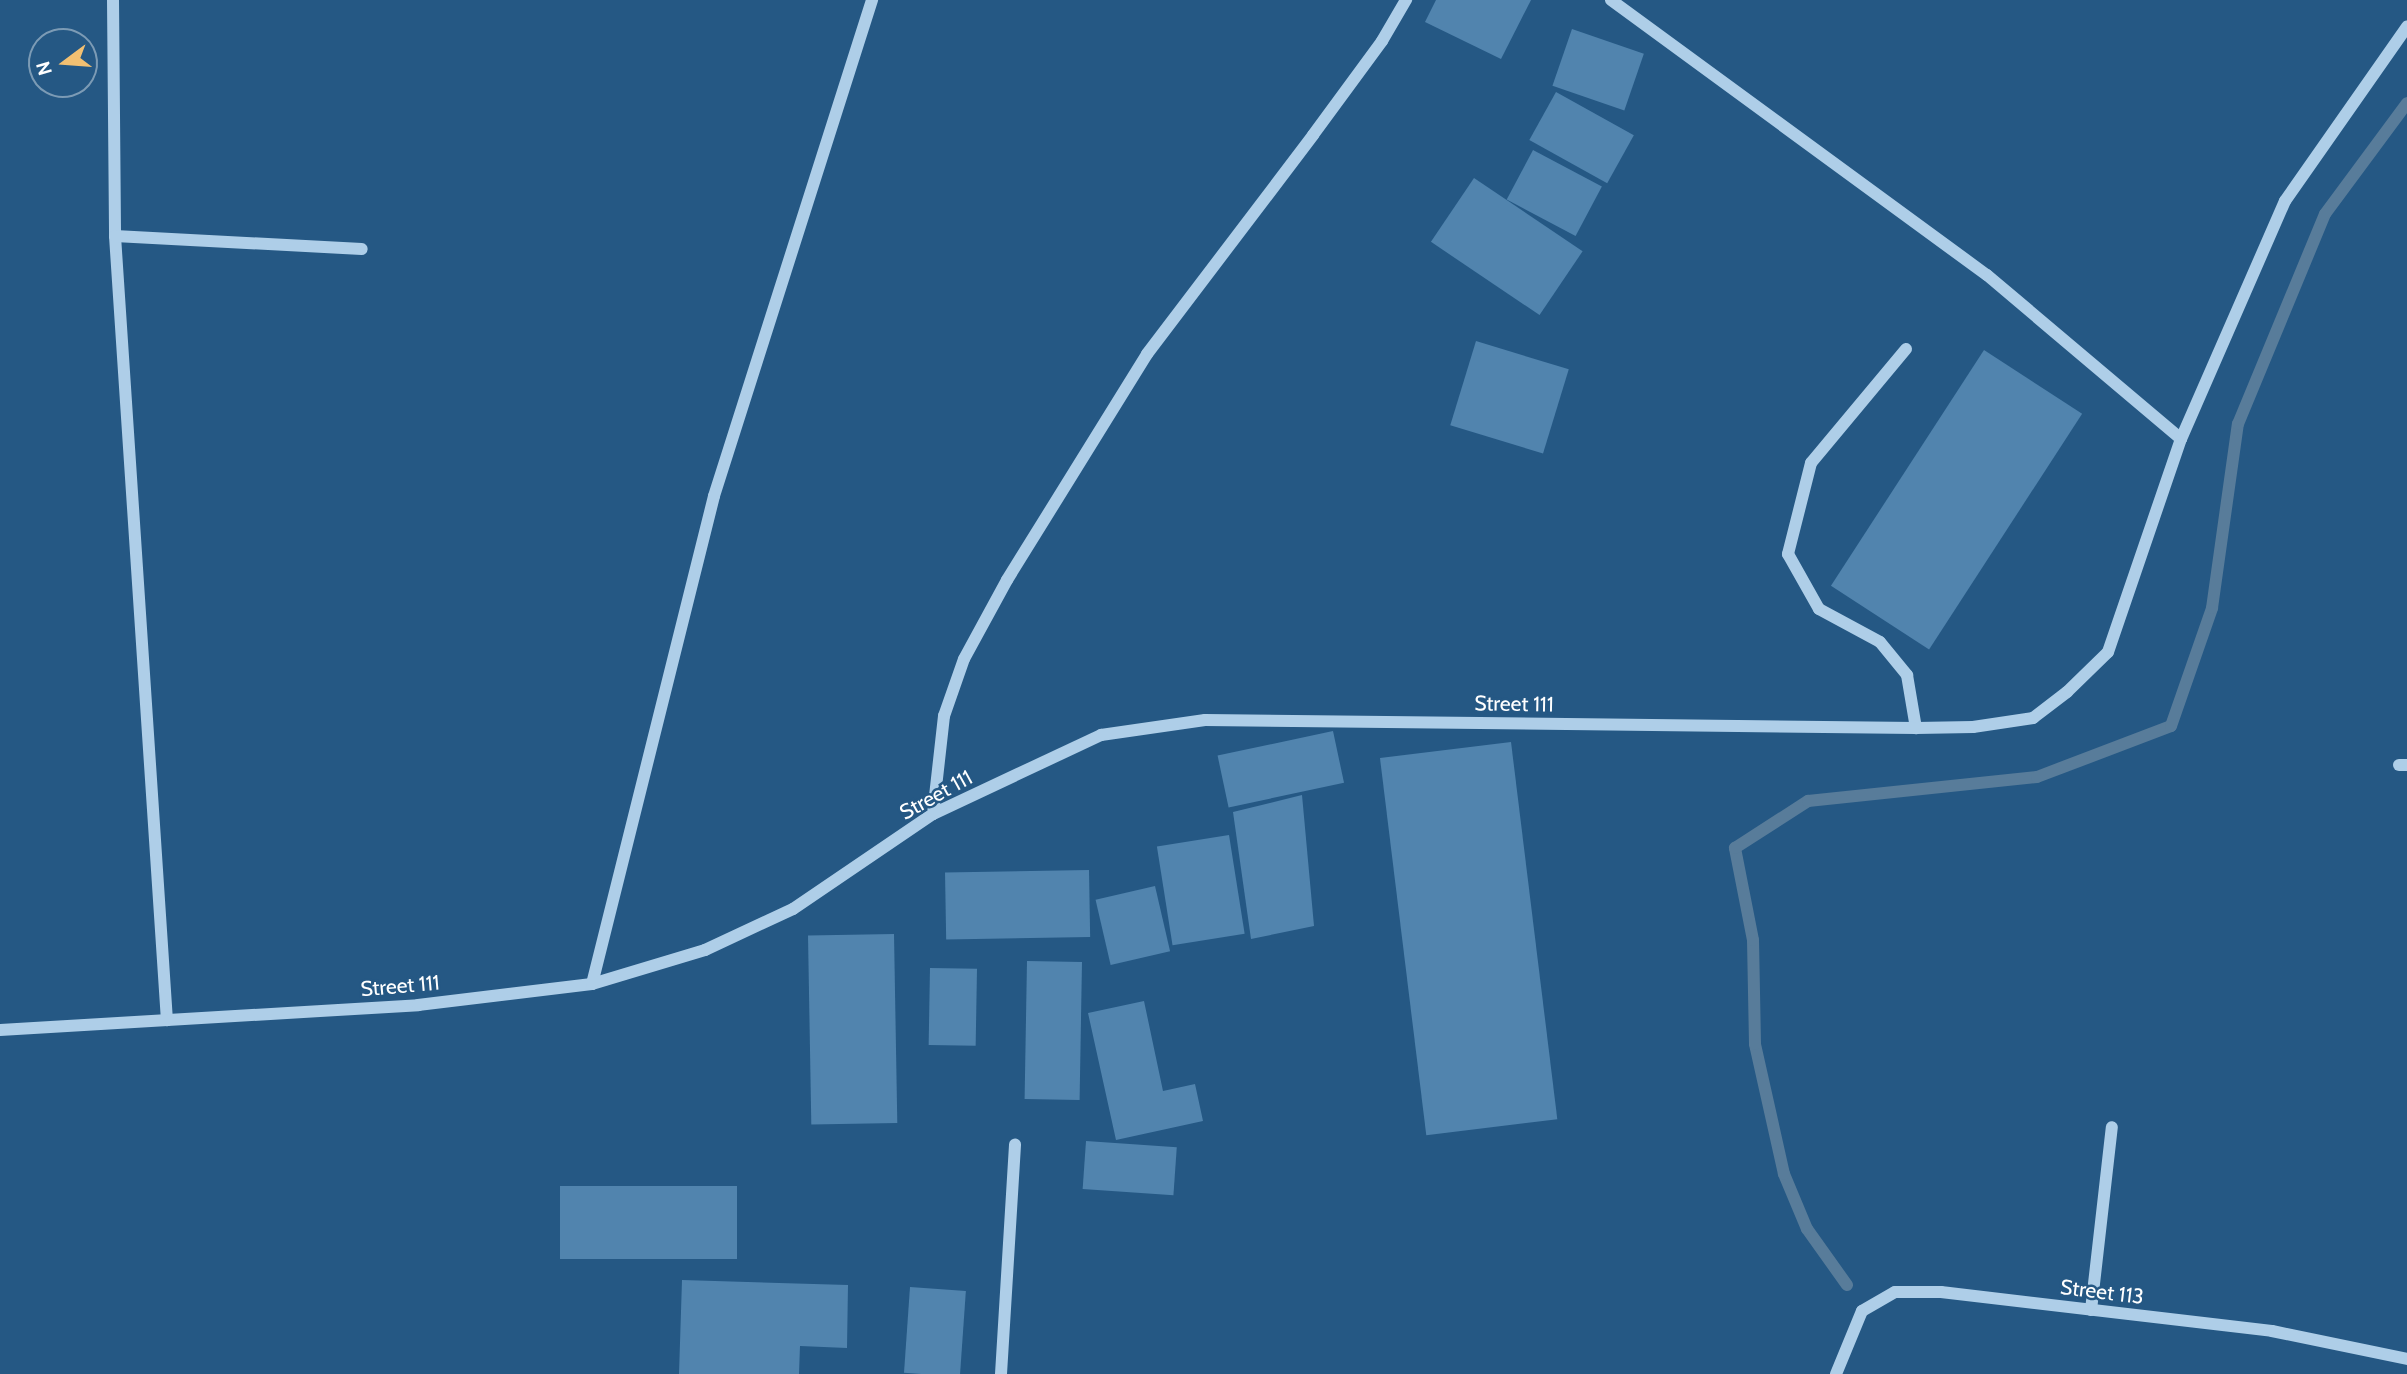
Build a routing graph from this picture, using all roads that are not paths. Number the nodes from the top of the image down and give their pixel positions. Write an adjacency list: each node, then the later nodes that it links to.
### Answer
1 (113, 0): 6 (street)
2 (872, 0): 12 (street)
3 (1406, 0): 11 (street)
4 (1611, 0): 9 (street)
5 (2407, 27): 9 (street, Street 111)
6 (116, 236): 7 (street); 13 (street)
7 (362, 249)
8 (1906, 349): 10 (street)
9 (2181, 439): 10 (street, Street 111)
10 (1916, 728): 11 (street, Street 111)
11 (933, 814): 12 (street, Street 111)
12 (592, 984): 13 (street, Street 111)
13 (167, 1020): 14 (street, Street 111)
14 (0, 1030)
15 (2112, 1127): 17 (street)
16 (1015, 1144): 19 (street)
17 (2091, 1310): 18 (street, Street 113); 20 (street, Street 113)
18 (2407, 1359)
19 (1001, 1374)
20 (1836, 1374)

